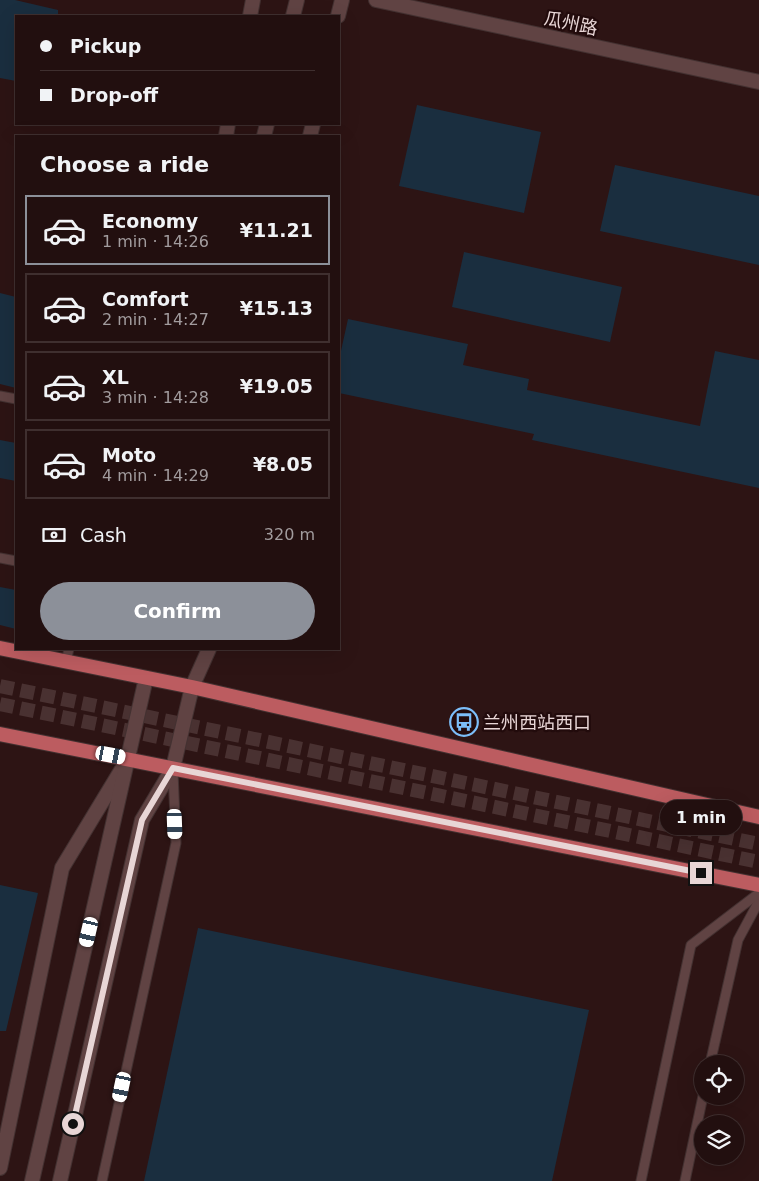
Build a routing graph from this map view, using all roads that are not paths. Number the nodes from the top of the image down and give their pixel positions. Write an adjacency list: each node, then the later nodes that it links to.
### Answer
1 (253, 0): 5 (main road)
2 (297, 0): 6 (main road)
3 (342, 0): 7 (main road)
4 (376, 0): 8 (main road, 瓜州路)
5 (250, 15)
6 (293, 15)
7 (338, 15)
8 (759, 82)
9 (0, 396): 10 (lane)
10 (15, 400)
11 (0, 558): 12 (lane)
12 (15, 561)
13 (0, 648): 14 (main road)
14 (15, 650)
15 (19, 650): 17 (main road)
16 (209, 650): 19 (main road)
17 (68, 655): 18 (main road)
18 (146, 678): 19 (main road); 21 (main road)
19 (192, 687): 22 (main road); 23 (main road)
20 (0, 734): 21 (main road)
21 (128, 759): 22 (main road); 29 (main road); 30 (main road)
22 (173, 768): 24 (main road); 31 (main road); 32 (lane)
23 (759, 817)
24 (759, 885)
25 (759, 893): 33 (lane)
26 (759, 901): 27 (lane)
27 (712, 1055)
28 (701, 1105): 34 (lane)
29 (0, 1168)
30 (32, 1181)
31 (60, 1181)
32 (102, 1181)
33 (641, 1181)
34 (685, 1181)

